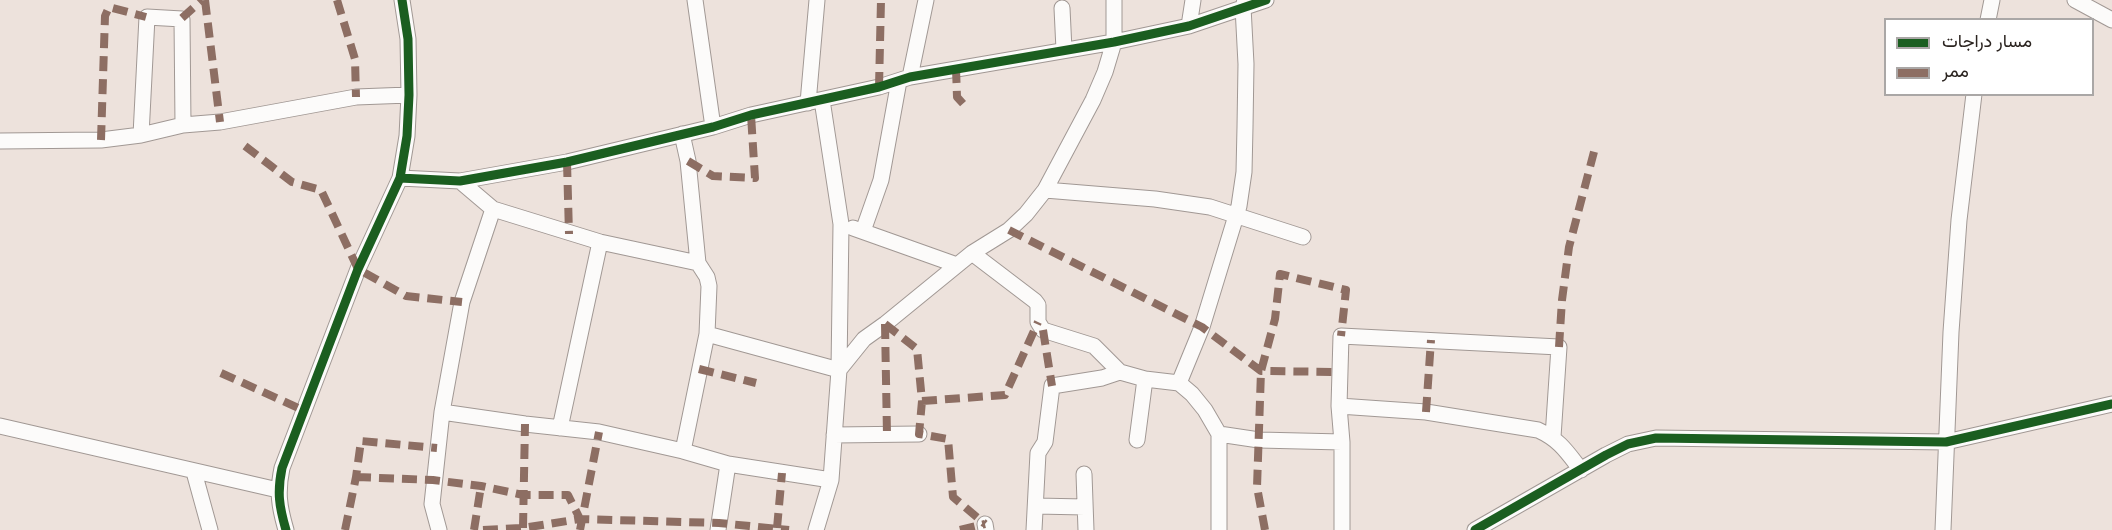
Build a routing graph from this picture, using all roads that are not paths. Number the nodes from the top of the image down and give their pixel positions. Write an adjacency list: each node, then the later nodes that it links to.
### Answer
1 (402, 0): 18 (street)
2 (695, 0): 22 (street)
3 (817, 0): 20 (street)
4 (926, 0): 17 (street)
5 (1114, 0): 15 (street)
6 (1192, 0): 14 (street)
7 (1266, 0): 10 (street)
8 (1992, 0): 12 (street)
9 (2075, 0): 13 (street)
10 (1244, 3): 14 (street); 30 (street)
11 (1062, 8): 16 (street)
12 (1988, 18)
13 (2112, 20)
14 (1189, 26): 15 (street)
15 (1114, 42): 16 (street); 28 (street)
16 (1064, 50): 17 (street)
17 (904, 79): 20 (street); 32 (street)
18 (409, 95): 21 (street); 26 (street)
19 (1974, 96): 54 (street)
20 (815, 101): 22 (street); 31 (street)
21 (183, 125): 24 (street); 24 (street)
22 (713, 127): 23 (street)
23 (682, 134): 27 (street); 36 (street)
24 (141, 135): 25 (street)
25 (0, 141)
26 (400, 178): 27 (street); 61 (street)
27 (459, 181): 29 (street)
28 (1045, 190): 30 (street); 35 (street)
29 (493, 209): 34 (street); 45 (street)
30 (1235, 216): 33 (street); 42 (street)
31 (841, 224): 32 (street); 39 (street)
32 (862, 231): 37 (street)
33 (1304, 237)
34 (600, 242): 36 (street); 47 (street)
35 (972, 253): 37 (street); 40 (street)
36 (698, 263): 38 (street)
37 (957, 266): 39 (street)
38 (707, 334): 39 (street); 55 (street)
39 (839, 370): 50 (street)
40 (1119, 372): 41 (street); 62 (street)
41 (1145, 378): 42 (street); 52 (street)
42 (1179, 383): 49 (street)
43 (2112, 404): 54 (street)
44 (1339, 406): 51 (street); 51 (street); 53 (street)
45 (442, 412): 47 (street); 66 (street)
46 (0, 426): 58 (street)
47 (560, 428): 55 (street)
48 (920, 434): 50 (street)
49 (1219, 434): 53 (street); 71 (street)
50 (834, 435): 60 (street)
51 (1553, 437): 57 (street)
52 (1137, 440)
53 (1342, 442): 72 (street)
54 (1946, 442): 57 (street); 74 (street)
55 (683, 452): 56 (street)
56 (728, 464): 60 (street); 67 (street)
57 (1581, 470): 73 (street)
58 (194, 472): 61 (street); 64 (street)
59 (1084, 474): 63 (street)
60 (831, 480): 68 (street)
61 (278, 490): 65 (street)
62 (1036, 506): 63 (street); 69 (street)
63 (1085, 507): 70 (street)
64 (210, 530)
65 (286, 530)
66 (439, 530)
67 (718, 530)
68 (816, 530)
69 (1034, 530)
70 (1086, 530)
71 (1219, 530)
72 (1342, 530)
73 (1474, 530)
74 (1943, 530)

